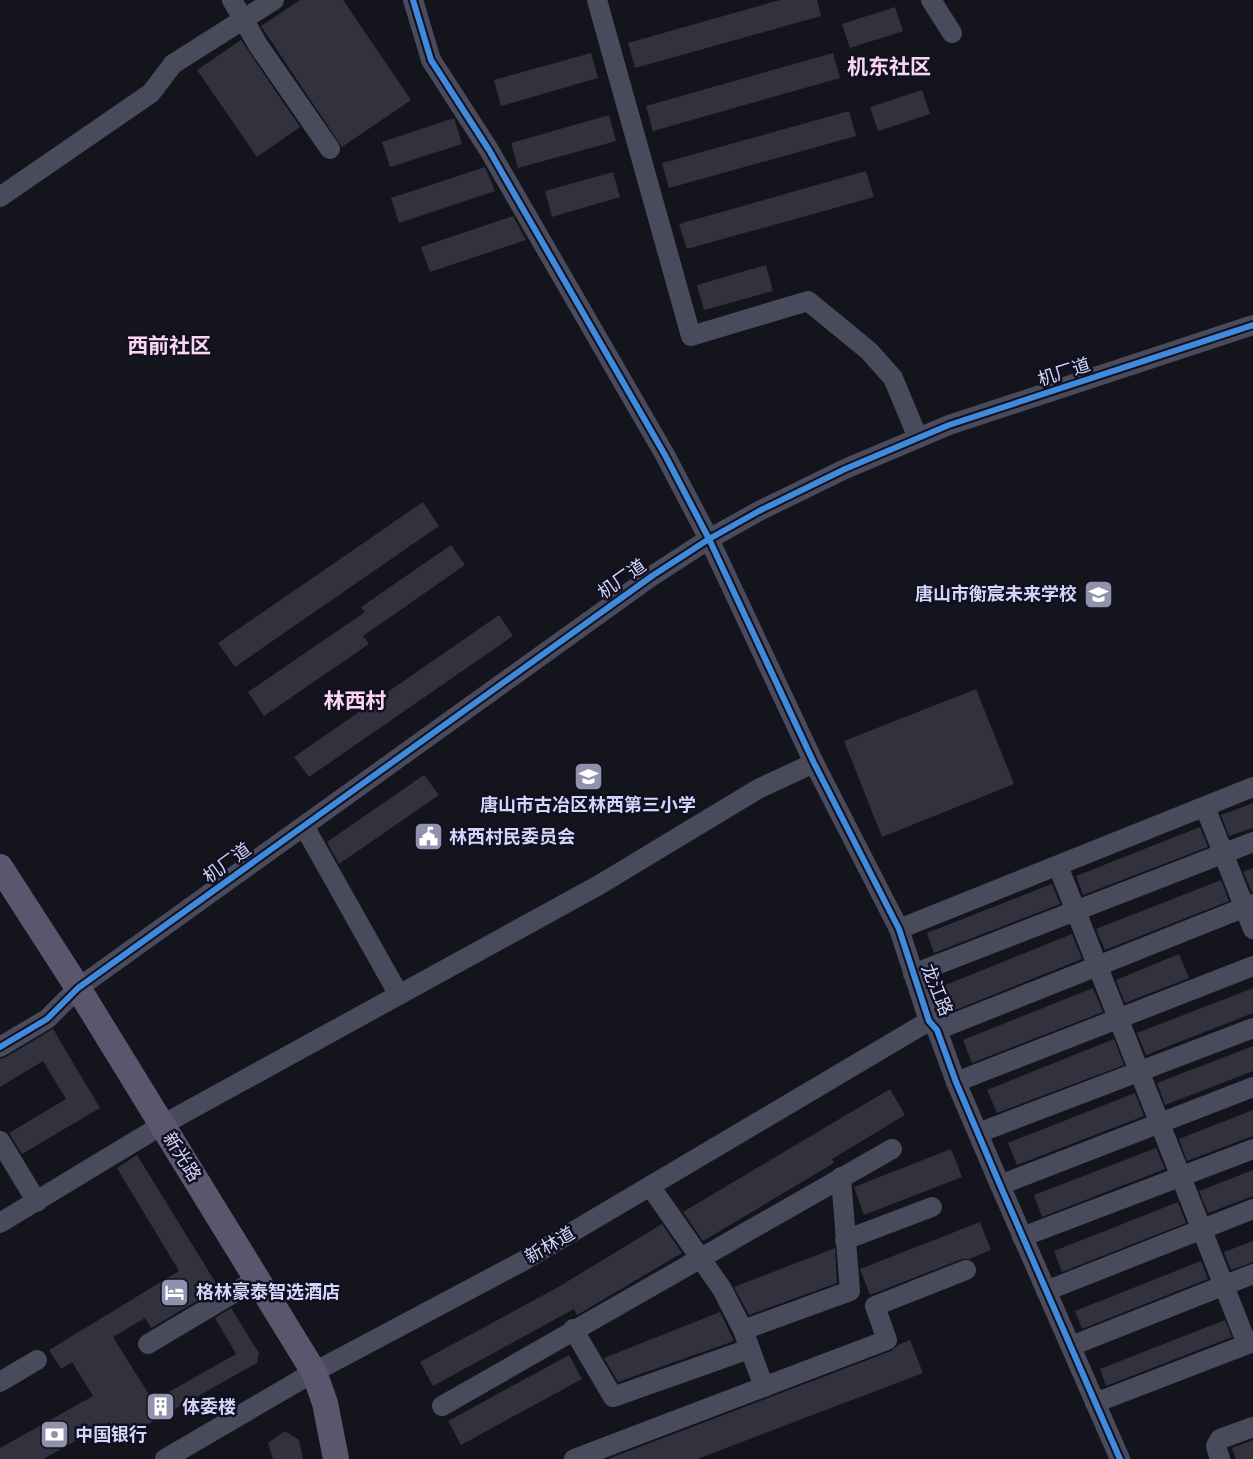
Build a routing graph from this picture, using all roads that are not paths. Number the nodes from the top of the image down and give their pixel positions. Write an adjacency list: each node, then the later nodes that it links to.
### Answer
1 (232, 0): 6 (street)
2 (274, 0): 6 (street)
3 (412, 0): 12 (street, 龙江路)
4 (597, 0): 11 (street)
5 (931, 0): 7 (street)
6 (243, 19): 8 (street); 9 (street)
7 (952, 33)
8 (330, 149)
9 (0, 197)
10 (1253, 325): 11 (street, 机厂道)
11 (918, 438): 12 (street, 机厂道)
12 (709, 539): 13 (street, 龙江路); 16 (street, 机厂道)
13 (814, 763): 24 (street, 龙江路); 29 (street)
14 (1253, 788): 15 (street)
15 (1205, 807): 18 (street); 19 (street)
16 (304, 826): 28 (street, 机厂道); 29 (street)
17 (1253, 842): 18 (street)
18 (1223, 854): 21 (street); 22 (street)
19 (1058, 866): 22 (street); 24 (street)
20 (0, 867): 28 (main road, 新光路)
21 (1249, 906): 23 (street); 25 (street, 新林道)
22 (1076, 911): 25 (street); 27 (street)
23 (1253, 928)
24 (899, 929): 27 (street, 龙江路)
25 (1097, 965): 30 (street); 31 (street, 新林道)
26 (1253, 966): 30 (street)
27 (913, 974): 31 (street, 龙江路)
28 (78, 988): 33 (street, 机厂道); 38 (main road, 新光路)
29 (399, 995): 38 (street)
30 (1118, 1018): 34 (street); 35 (street)
31 (933, 1025): 35 (street, 龙江路); 46 (street, 新林道)
32 (1253, 1028): 34 (street)
33 (0, 1047)
34 (1139, 1071): 37 (street); 39 (street)
35 (956, 1082): 39 (street, 龙江路)
36 (1253, 1087): 37 (street)
37 (1160, 1123): 44 (street); 45 (street)
38 (162, 1125): 47 (street); 57 (main road, 新光路)
39 (978, 1133): 45 (street, 龙江路)
40 (0, 1141): 47 (street)
41 (892, 1149): 43 (street)
42 (1253, 1149): 44 (street)
43 (841, 1177): 53 (street); 54 (street)
44 (1181, 1177): 51 (street); 52 (street)
45 (1000, 1185): 52 (street, 龙江路)
46 (650, 1186): 54 (street); 67 (street, 新林道)
47 (37, 1202): 50 (street)
48 (932, 1207): 53 (street)
49 (1253, 1209): 51 (street)
50 (0, 1223)
51 (1202, 1229): 58 (street); 59 (street)
52 (1022, 1237): 59 (street, 龙江路)
53 (845, 1240): 61 (street)
54 (700, 1257): 60 (street); 61 (street)
55 (966, 1270): 69 (street)
56 (1253, 1274): 58 (street)
57 (257, 1279): 63 (street); 67 (main road, 新光路)
58 (1224, 1286): 62 (street); 64 (street)
59 (1046, 1290): 64 (street, 龙江路)
60 (573, 1329): 65 (street); 71 (street)
61 (743, 1330): 65 (street)
62 (1250, 1343): 70 (street)
63 (148, 1344)
64 (1071, 1346): 70 (street, 龙江路)
65 (749, 1349): 69 (street)
66 (37, 1360): 68 (street)
67 (314, 1372): 73 (street, 新林道); 74 (main road, 新光路)
68 (0, 1382)
69 (764, 1387): 75 (street)
70 (1095, 1403): 76 (street, 龙江路)
71 (442, 1406)
72 (1253, 1427): 77 (street)
73 (165, 1459)
74 (336, 1459)
75 (574, 1459)
76 (1120, 1459)
77 (1220, 1459)

